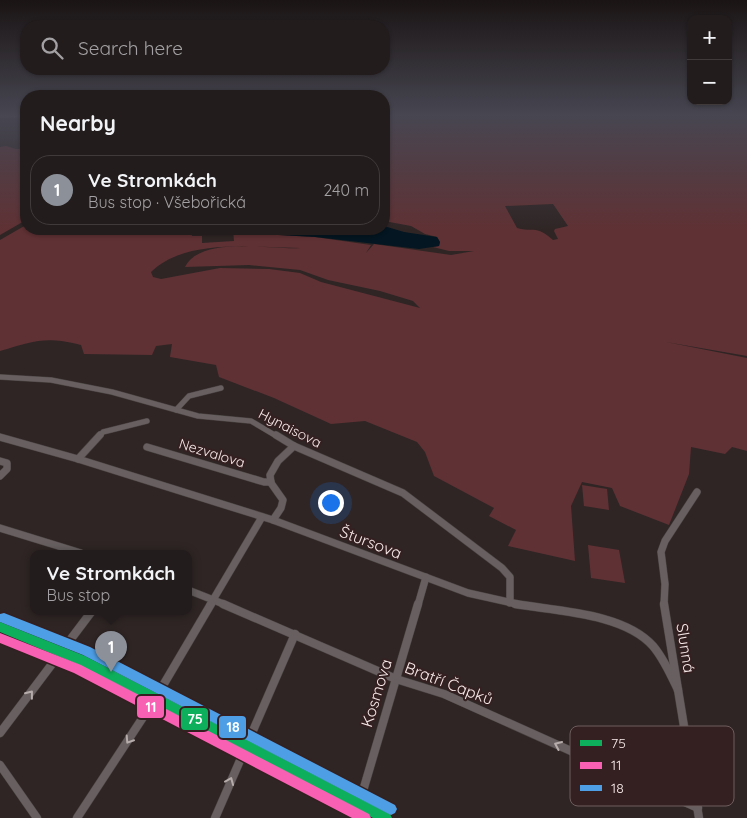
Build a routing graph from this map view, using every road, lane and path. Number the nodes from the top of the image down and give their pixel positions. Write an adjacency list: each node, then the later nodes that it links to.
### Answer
1 (0, 377): 3 (street, Hynaisova)
2 (221, 388): 3 (street)
3 (176, 410): 6 (street, Hynaisova)
4 (147, 421): 8 (street)
5 (0, 437): 8 (street, Štursova)
6 (294, 446): 11 (street); 20 (street, Hynaisova)
7 (147, 447): 11 (street, Nezvalova)
8 (78, 459): 13 (street, Štursova)
9 (0, 461): 10 (street)
10 (0, 476)
11 (271, 482): 14 (street)
12 (697, 492): 26 (street, Slunná)
13 (262, 517): 14 (street, Štursova); 19 (street)
14 (273, 520): 17 (street, Štursova)
15 (0, 528): 16 (street)
16 (71, 550)
17 (426, 578): 20 (street, Štursova); 25 (street, Kosmova)
18 (192, 592): 19 (street, Bratří Čapků)
19 (214, 600): 23 (street, Bratří Čapků); 27 (street)
20 (510, 603): 26 (street, Štursova)
21 (89, 615): 24 (street)
22 (0, 628): 24 (main road)
23 (295, 634): 25 (street, Bratří Čapků); 30 (street)
24 (62, 652): 27 (main road); 29 (street, one-way to 24)
25 (396, 679): 31 (street, Bratří Čapků, one-way to 25); 33 (street, Kosmova)
26 (678, 690): 28 (street, Slunná)
27 (155, 699): 30 (main road); 37 (street, one-way to 37)
28 (685, 726)
29 (0, 733)
30 (246, 744): 33 (main road); 38 (street, one-way to 30)
31 (570, 753)
32 (0, 765): 36 (street)
33 (359, 804): 39 (street, Kosmova); 40 (main road)
34 (683, 806): 35 (street, Bratří Čapků, one-way to 34)
35 (698, 813)
36 (37, 818)
37 (77, 818)
38 (215, 818)
39 (355, 818)
40 (386, 818)

